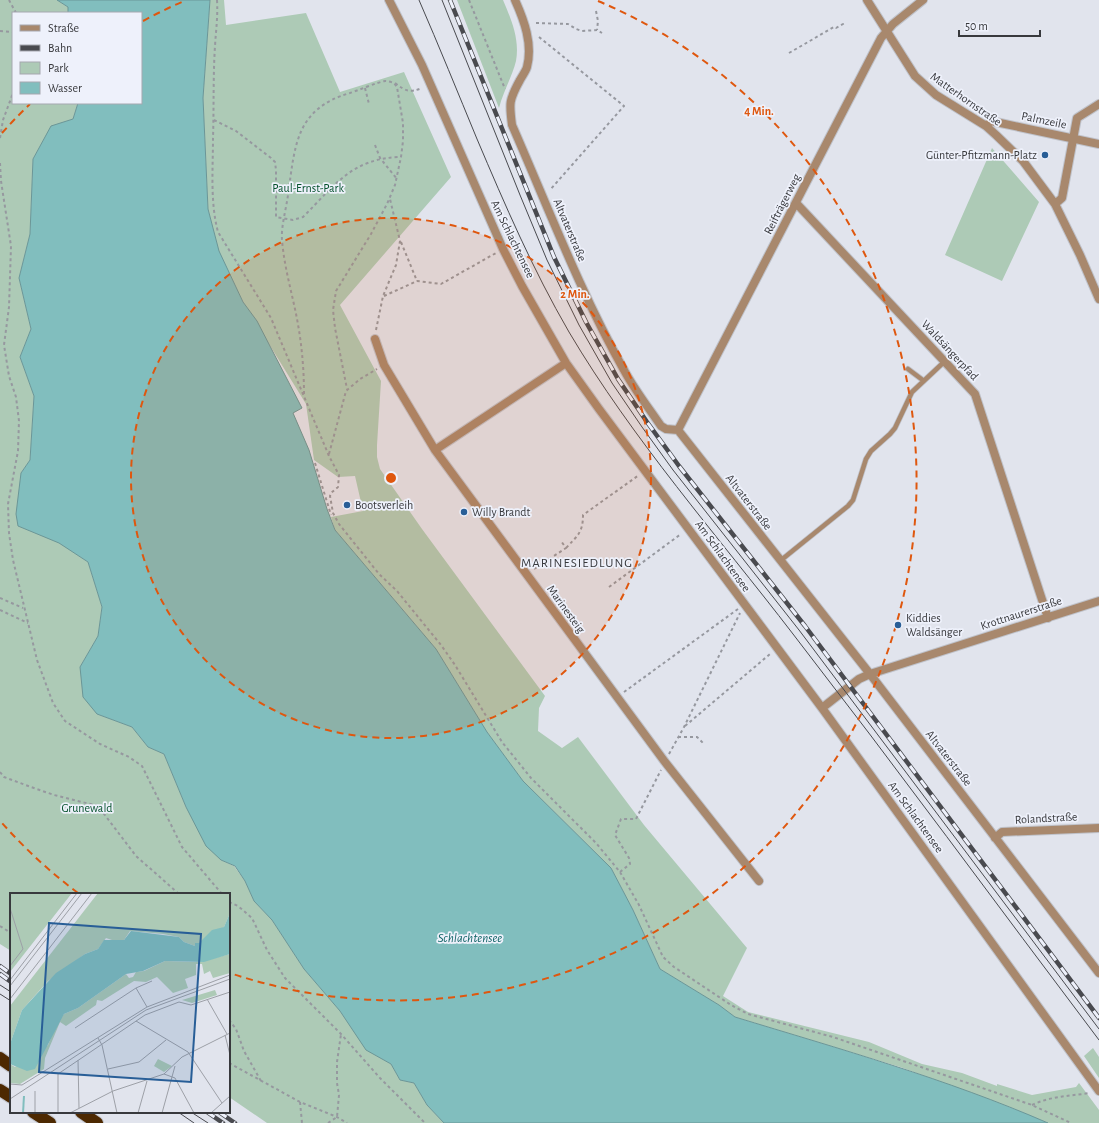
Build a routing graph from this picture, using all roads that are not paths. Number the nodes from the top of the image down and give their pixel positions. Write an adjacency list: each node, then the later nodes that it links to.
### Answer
1 (389, 0): 15 (street, Am Schlachtensee)
2 (515, 0): 18 (street, Altvaterstraße)
3 (868, 0): 5 (street, Matterhornstraße)
4 (923, 0): 5 (street, Reifträgerweg)
5 (886, 31): 7 (street, Matterhornstraße); 10 (street, Reifträgerweg)
6 (1099, 104): 8 (street)
7 (986, 126): 8 (street, Palmzeile); 11 (street, Matterhornstraße)
8 (1074, 138): 9 (street, Palmzeile); 11 (street)
9 (1099, 144)
10 (796, 203): 14 (street, Waldsängerpfad); 18 (street, Reifträgerweg)
11 (1055, 204): 12 (street, Matterhornstraße)
12 (1099, 299)
13 (375, 339): 19 (street, Marinesteig)
14 (944, 362): 17 (lane); 22 (street, Waldsängerpfad)
15 (566, 363): 19 (street); 24 (street, Am Schlachtensee)
16 (908, 369): 17 (lane)
17 (924, 380): 20 (lane)
18 (678, 430): 20 (street, Altvaterstraße)
19 (435, 450): 27 (street, Marinesteig)
20 (780, 561): 23 (street, Altvaterstraße)
21 (1099, 601): 22 (street, Krottnaurerstraße)
22 (1048, 618): 23 (street, Krottnaurerstraße)
23 (870, 674): 24 (street, Krottnaurerstraße); 26 (street, Altvaterstraße)
24 (822, 708): 32 (street, Am Schlachtensee)
25 (1099, 828): 26 (street, Rolandstraße)
26 (995, 838): 28 (street, Altvaterstraße)
27 (759, 881)
28 (1099, 973)
29 (0, 1058): 30 (highway)
30 (10, 1065)
31 (0, 1090): 33 (highway)
32 (1095, 1092)
33 (10, 1096)
34 (35, 1113): 36 (highway)
35 (82, 1113): 37 (highway)
36 (50, 1123)
37 (97, 1123)

